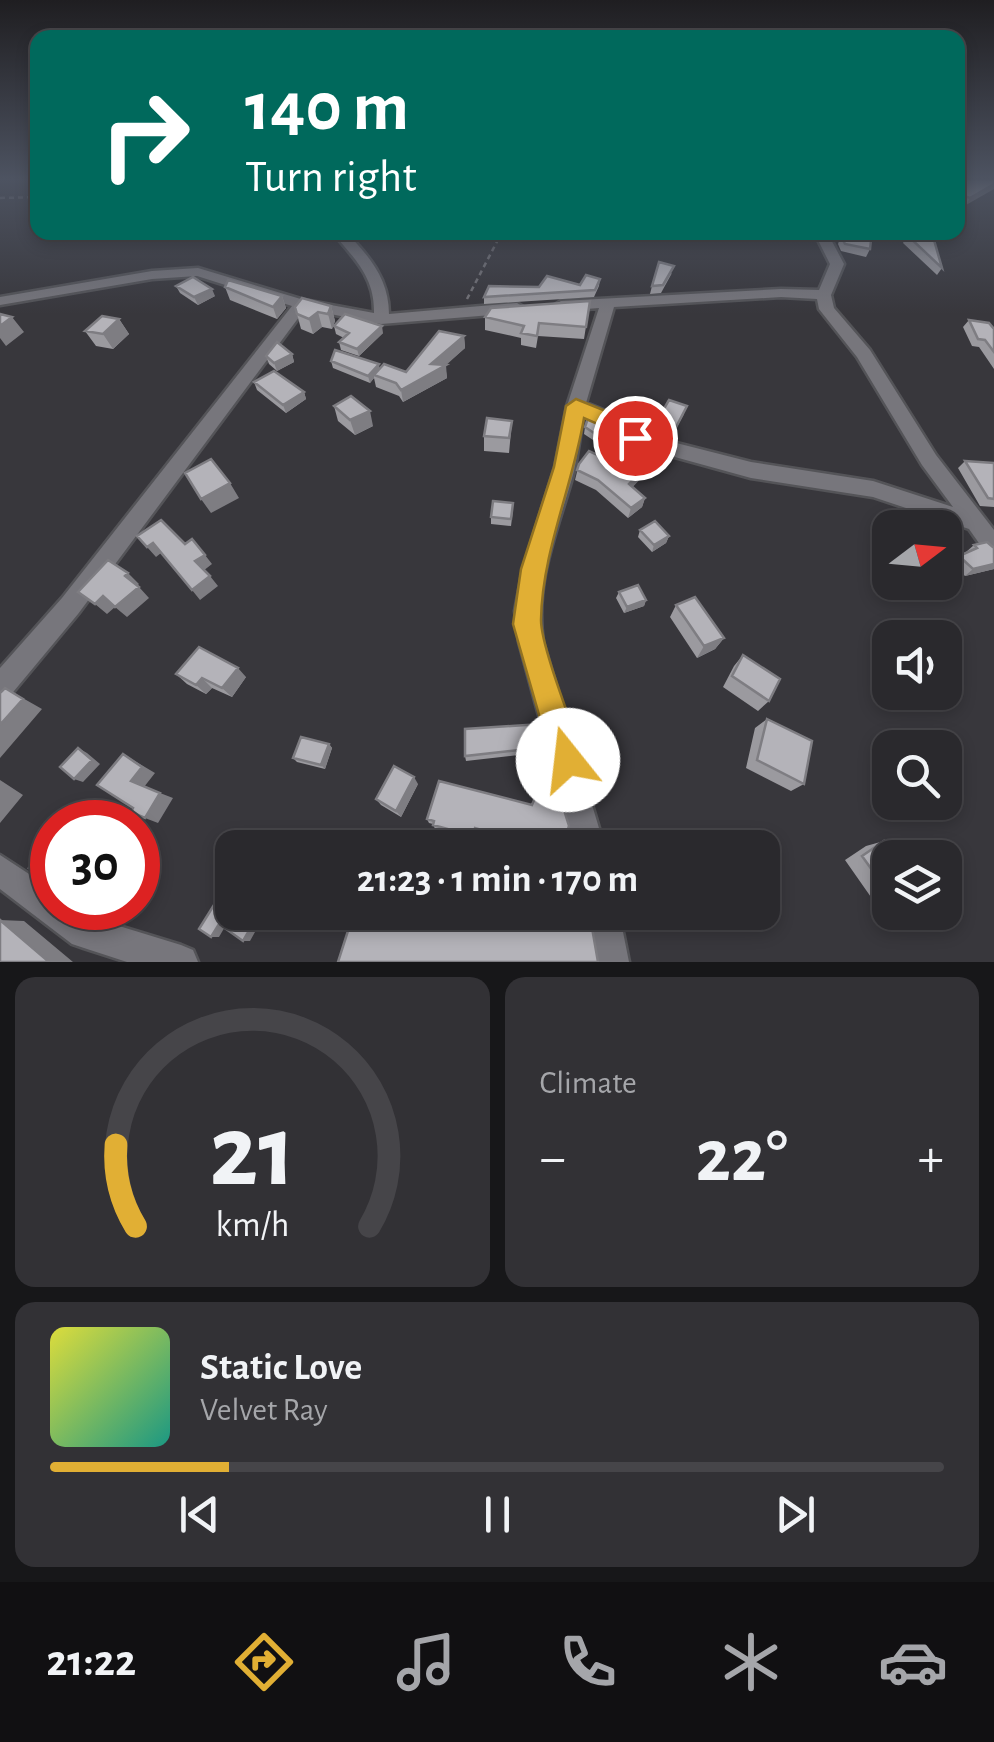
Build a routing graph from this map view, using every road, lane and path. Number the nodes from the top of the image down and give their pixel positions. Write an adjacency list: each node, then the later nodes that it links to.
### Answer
1 (346, 240): 10 (street)
2 (498, 240): 9 (path)
3 (824, 240): 5 (street)
4 (32, 296): 6 (street); 7 (street); 11 (street)
5 (824, 296): 8 (street); 13 (street)
6 (0, 301)
7 (300, 304): 10 (street); 15 (street)
8 (608, 306): 9 (street); 12 (street)
9 (461, 311): 10 (street)
10 (381, 318)
11 (0, 322)
12 (576, 406): 13 (street); 16 (street)
13 (973, 522): 14 (street)
14 (994, 546)
15 (0, 688)
16 (585, 830)
17 (0, 870): 19 (street)
18 (606, 930): 20 (street)
19 (181, 962)
20 (612, 962)

